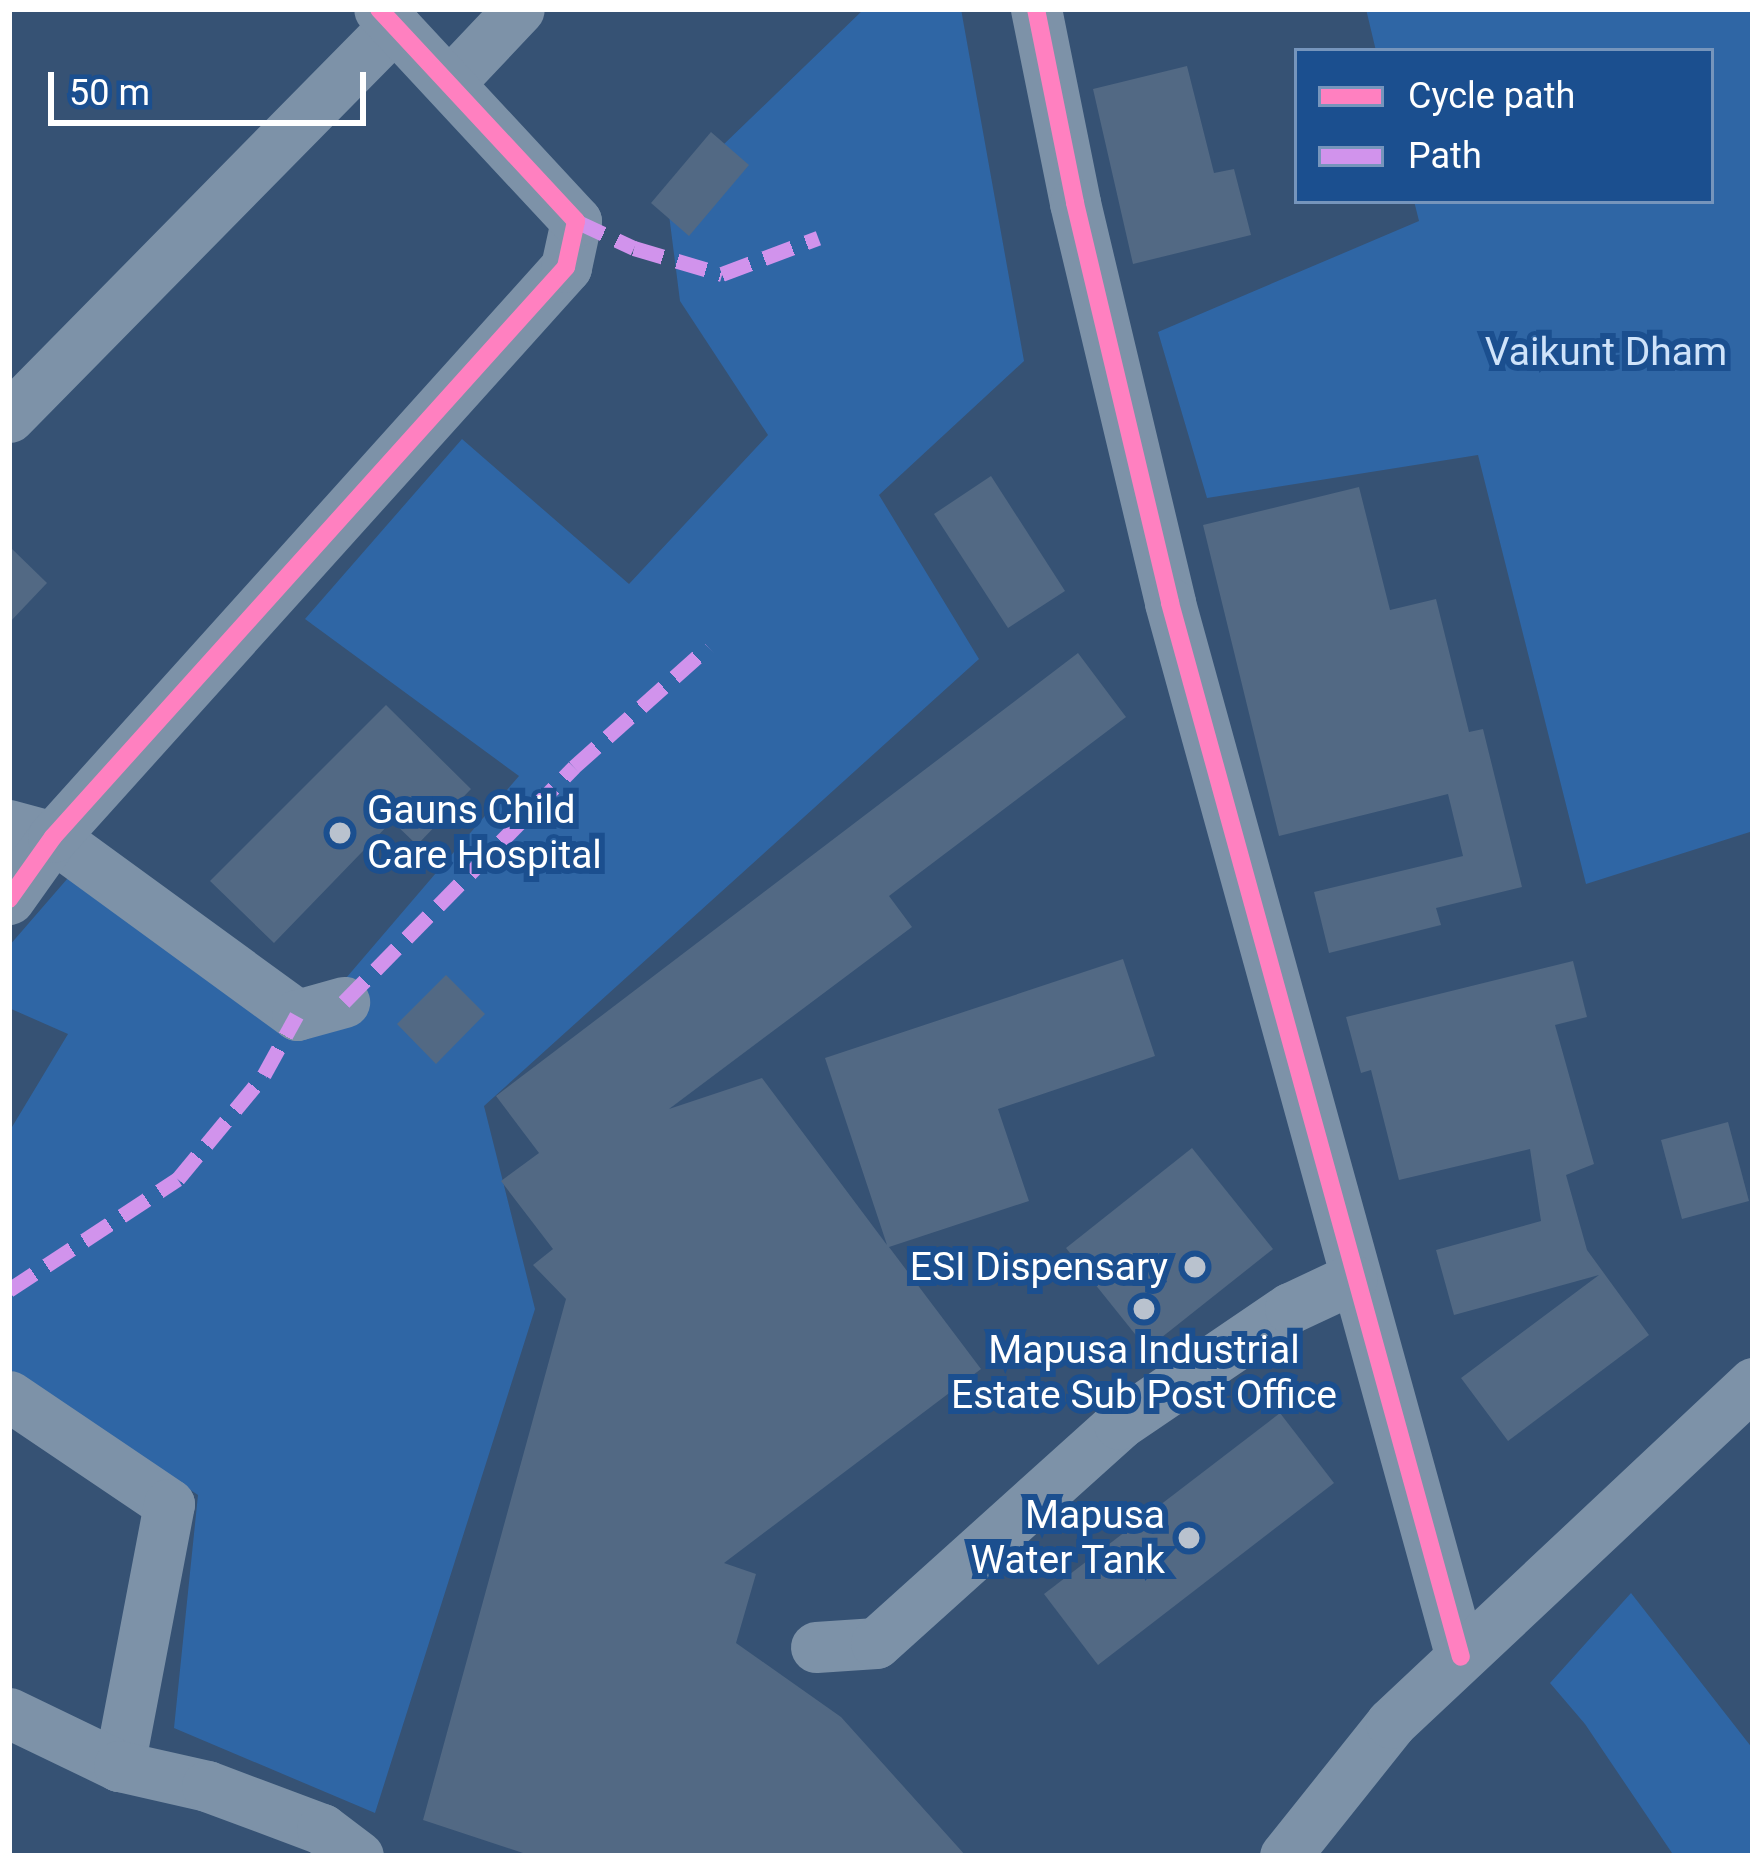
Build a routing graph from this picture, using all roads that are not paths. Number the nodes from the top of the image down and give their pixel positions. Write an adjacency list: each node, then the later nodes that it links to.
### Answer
1 (519, 9): 4 (street)
2 (1036, 9): 9 (street)
3 (387, 17): 4 (street); 5 (street)
4 (450, 82): 6 (street)
5 (9, 417)
6 (31, 831): 7 (street); 8 (street)
7 (9, 899)
8 (344, 1002)
9 (1352, 1279): 12 (street); 13 (street)
10 (1753, 1383): 13 (street)
11 (9, 1396): 15 (street)
12 (816, 1647)
13 (1461, 1657): 17 (street)
14 (9, 1713): 15 (street)
15 (119, 1766): 16 (street)
16 (358, 1856)
17 (1285, 1856)

